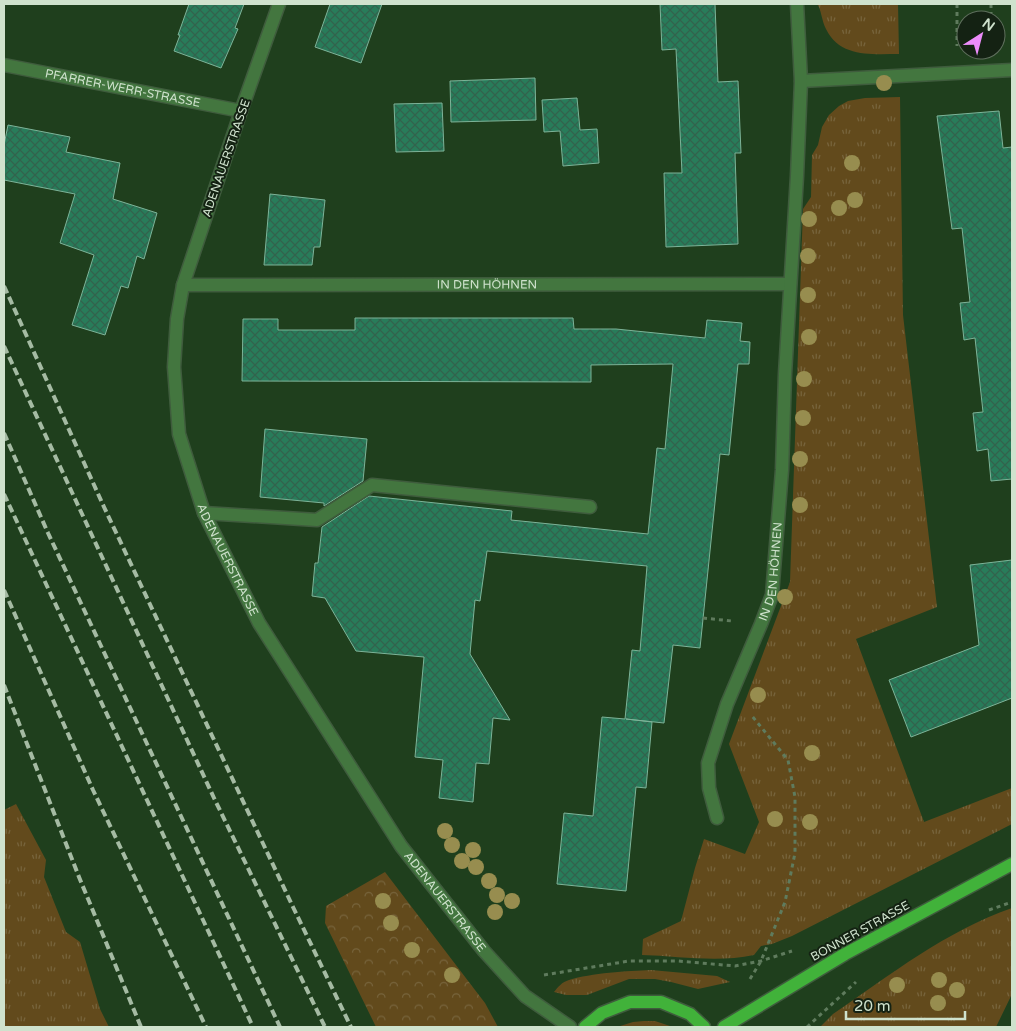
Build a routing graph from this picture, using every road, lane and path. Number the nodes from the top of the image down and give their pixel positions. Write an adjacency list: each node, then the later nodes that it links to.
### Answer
1 (280, 4): 8 (street, ADENAUERSTRASSE)
2 (797, 4): 7 (street, IN DEN HÖHNEN)
3 (957, 4): 6 (path)
4 (4, 65): 8 (street, PFARRER-WERR-STRASSE)
5 (1012, 70): 6 (street)
6 (958, 72): 7 (street)
7 (801, 81): 9 (street, IN DEN HÖHNEN)
8 (241, 111): 10 (street, ADENAUERSTRASSE)
9 (790, 284): 10 (street, IN DEN HÖHNEN); 13 (street, IN DEN HÖHNEN)
10 (183, 285): 12 (street, ADENAUERSTRASSE)
11 (590, 507): 12 (street)
12 (204, 514): 19 (street, ADENAUERSTRASSE)
13 (727, 704): 14 (street, IN DEN HÖHNEN); 19 (path)
14 (716, 818)
15 (1012, 864): 23 (main road, BONNER STRASSE)
16 (1012, 902): 17 (path)
17 (985, 911)
18 (857, 980): 24 (path)
19 (525, 996): 20 (street, ADENAUERSTRASSE)
20 (570, 1027)
21 (585, 1027): 22 (main road)
22 (704, 1027)
23 (724, 1027)
24 (807, 1027)

